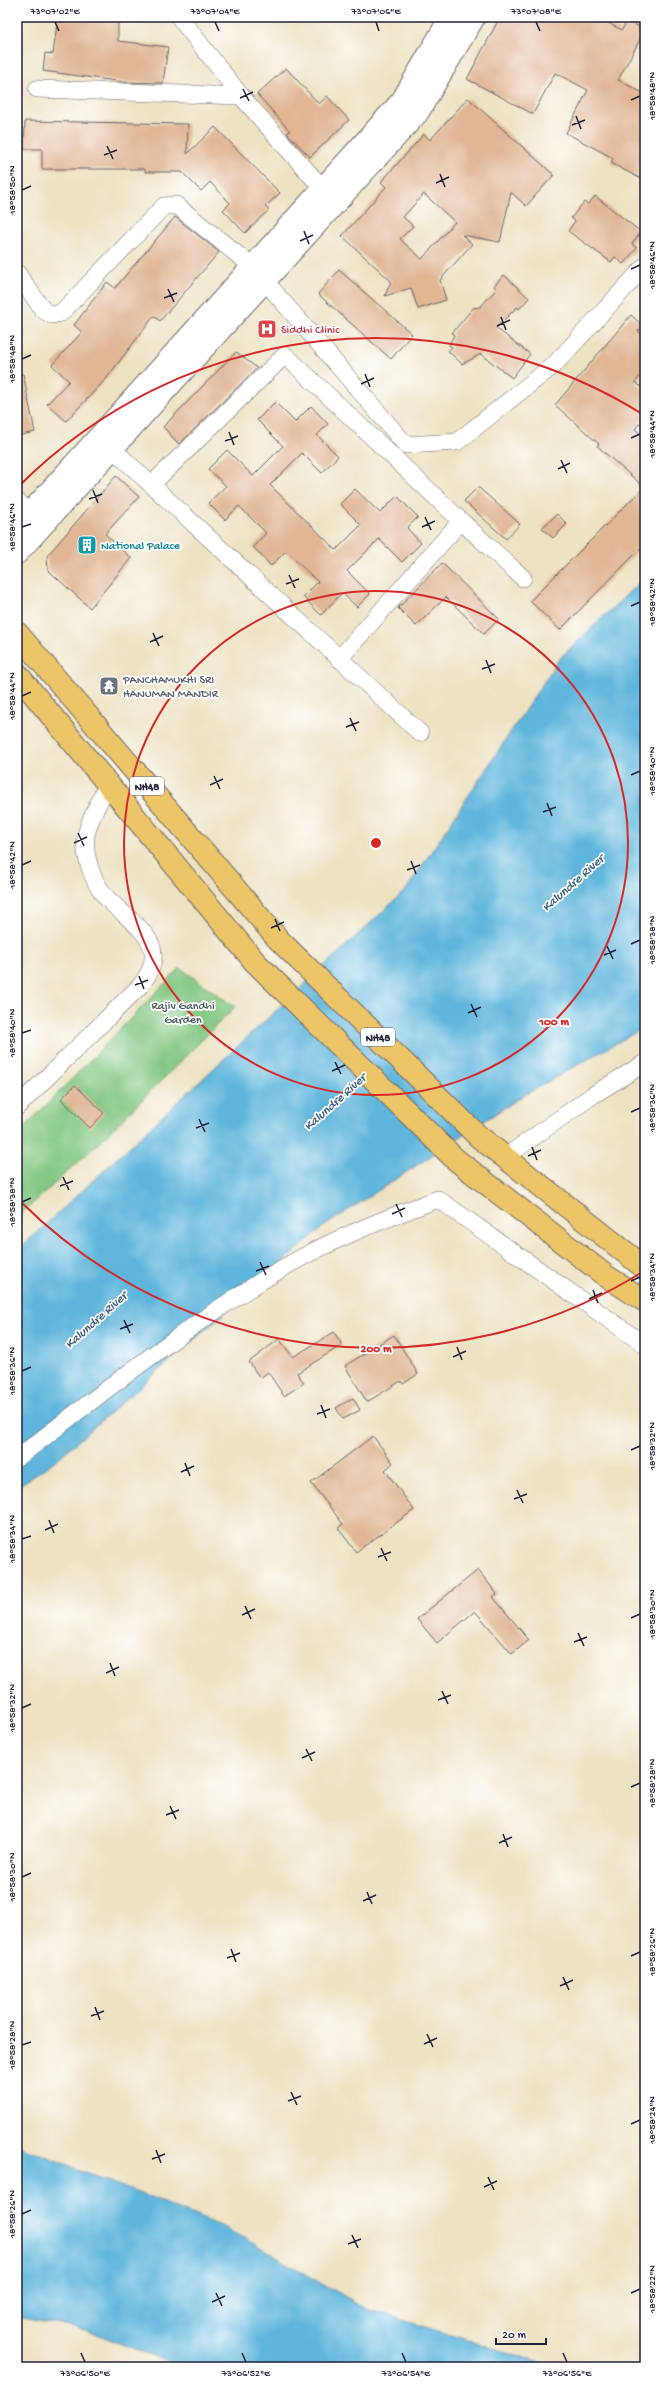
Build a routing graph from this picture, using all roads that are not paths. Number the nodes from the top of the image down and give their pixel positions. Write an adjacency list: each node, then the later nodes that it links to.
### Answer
1 (179, 17): 5 (street)
2 (450, 17): 6 (street)
3 (474, 17): 6 (street)
4 (37, 89): 5 (street)
5 (241, 96): 6 (street)
6 (329, 196): 9 (street)
7 (645, 266): 9 (street)
8 (17, 273): 9 (street)
9 (259, 274): 10 (street)
10 (106, 443): 11 (street); 13 (street); 16 (street)
11 (152, 484): 14 (street); 19 (street)
12 (17, 496): 13 (lane)
13 (33, 510): 15 (street)
14 (461, 522): 17 (street); 19 (street)
15 (17, 528)
16 (17, 553)
17 (523, 578)
18 (17, 633): 25 (highway, NH48)
19 (340, 658): 21 (street)
20 (17, 674): 22 (highway, NH48)
21 (420, 733)
22 (107, 785): 24 (street); 27 (highway, NH48)
23 (645, 1063): 25 (street)
24 (17, 1107)
25 (504, 1158): 26 (highway, NH48)
26 (645, 1268)
27 (645, 1301)
28 (645, 1345): 29 (street)
29 (17, 1458)

